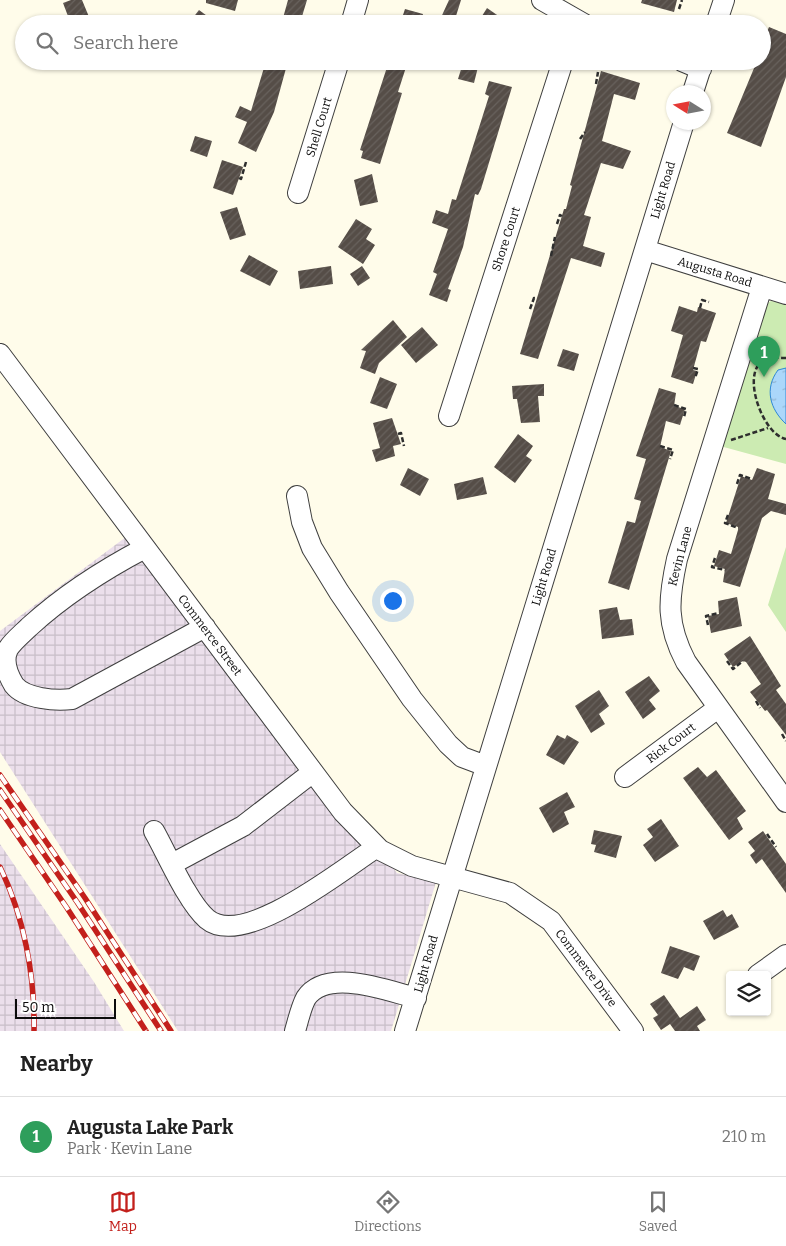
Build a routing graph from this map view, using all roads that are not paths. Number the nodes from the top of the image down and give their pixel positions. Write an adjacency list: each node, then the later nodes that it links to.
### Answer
1 (358, 0): 4 (street)
2 (542, 0): 5 (street)
3 (724, 0): 6 (street)
4 (354, 15)
5 (566, 15)
6 (719, 15)
7 (336, 70): 12 (street, Shell Court)
8 (561, 70): 17 (street, Shore Court)
9 (701, 70): 10 (street)
10 (696, 85)
11 (682, 130): 13 (street, Light Road)
12 (298, 193)
13 (644, 250): 14 (street, Augusta Road); 22 (street, Light Road)
14 (762, 286): 15 (street, Augusta Road); 21 (street, Kevin Lane)
15 (786, 294)
16 (0, 354): 19 (street, Commerce Street)
17 (449, 416)
18 (297, 496): 22 (street)
19 (145, 548): 20 (street, Commerce Street); 20 (street)
20 (205, 627): 23 (street, Commerce Street)
21 (718, 708): 24 (street, Rick Court); 25 (street, Kevin Lane)
22 (486, 766): 29 (street, Light Road)
23 (313, 772): 27 (street, Commerce Street); 28 (street)
24 (625, 777)
25 (786, 802)
26 (154, 831): 28 (street)
27 (377, 847): 28 (street); 29 (street, Commerce Street)
28 (172, 864)
29 (451, 876): 32 (street, Light Road); 35 (street, Commerce Drive)
30 (786, 955): 31 (street)
31 (764, 971)
32 (416, 998): 33 (street); 34 (street, Light Road)
33 (295, 1031)
34 (405, 1031)
35 (633, 1031)

